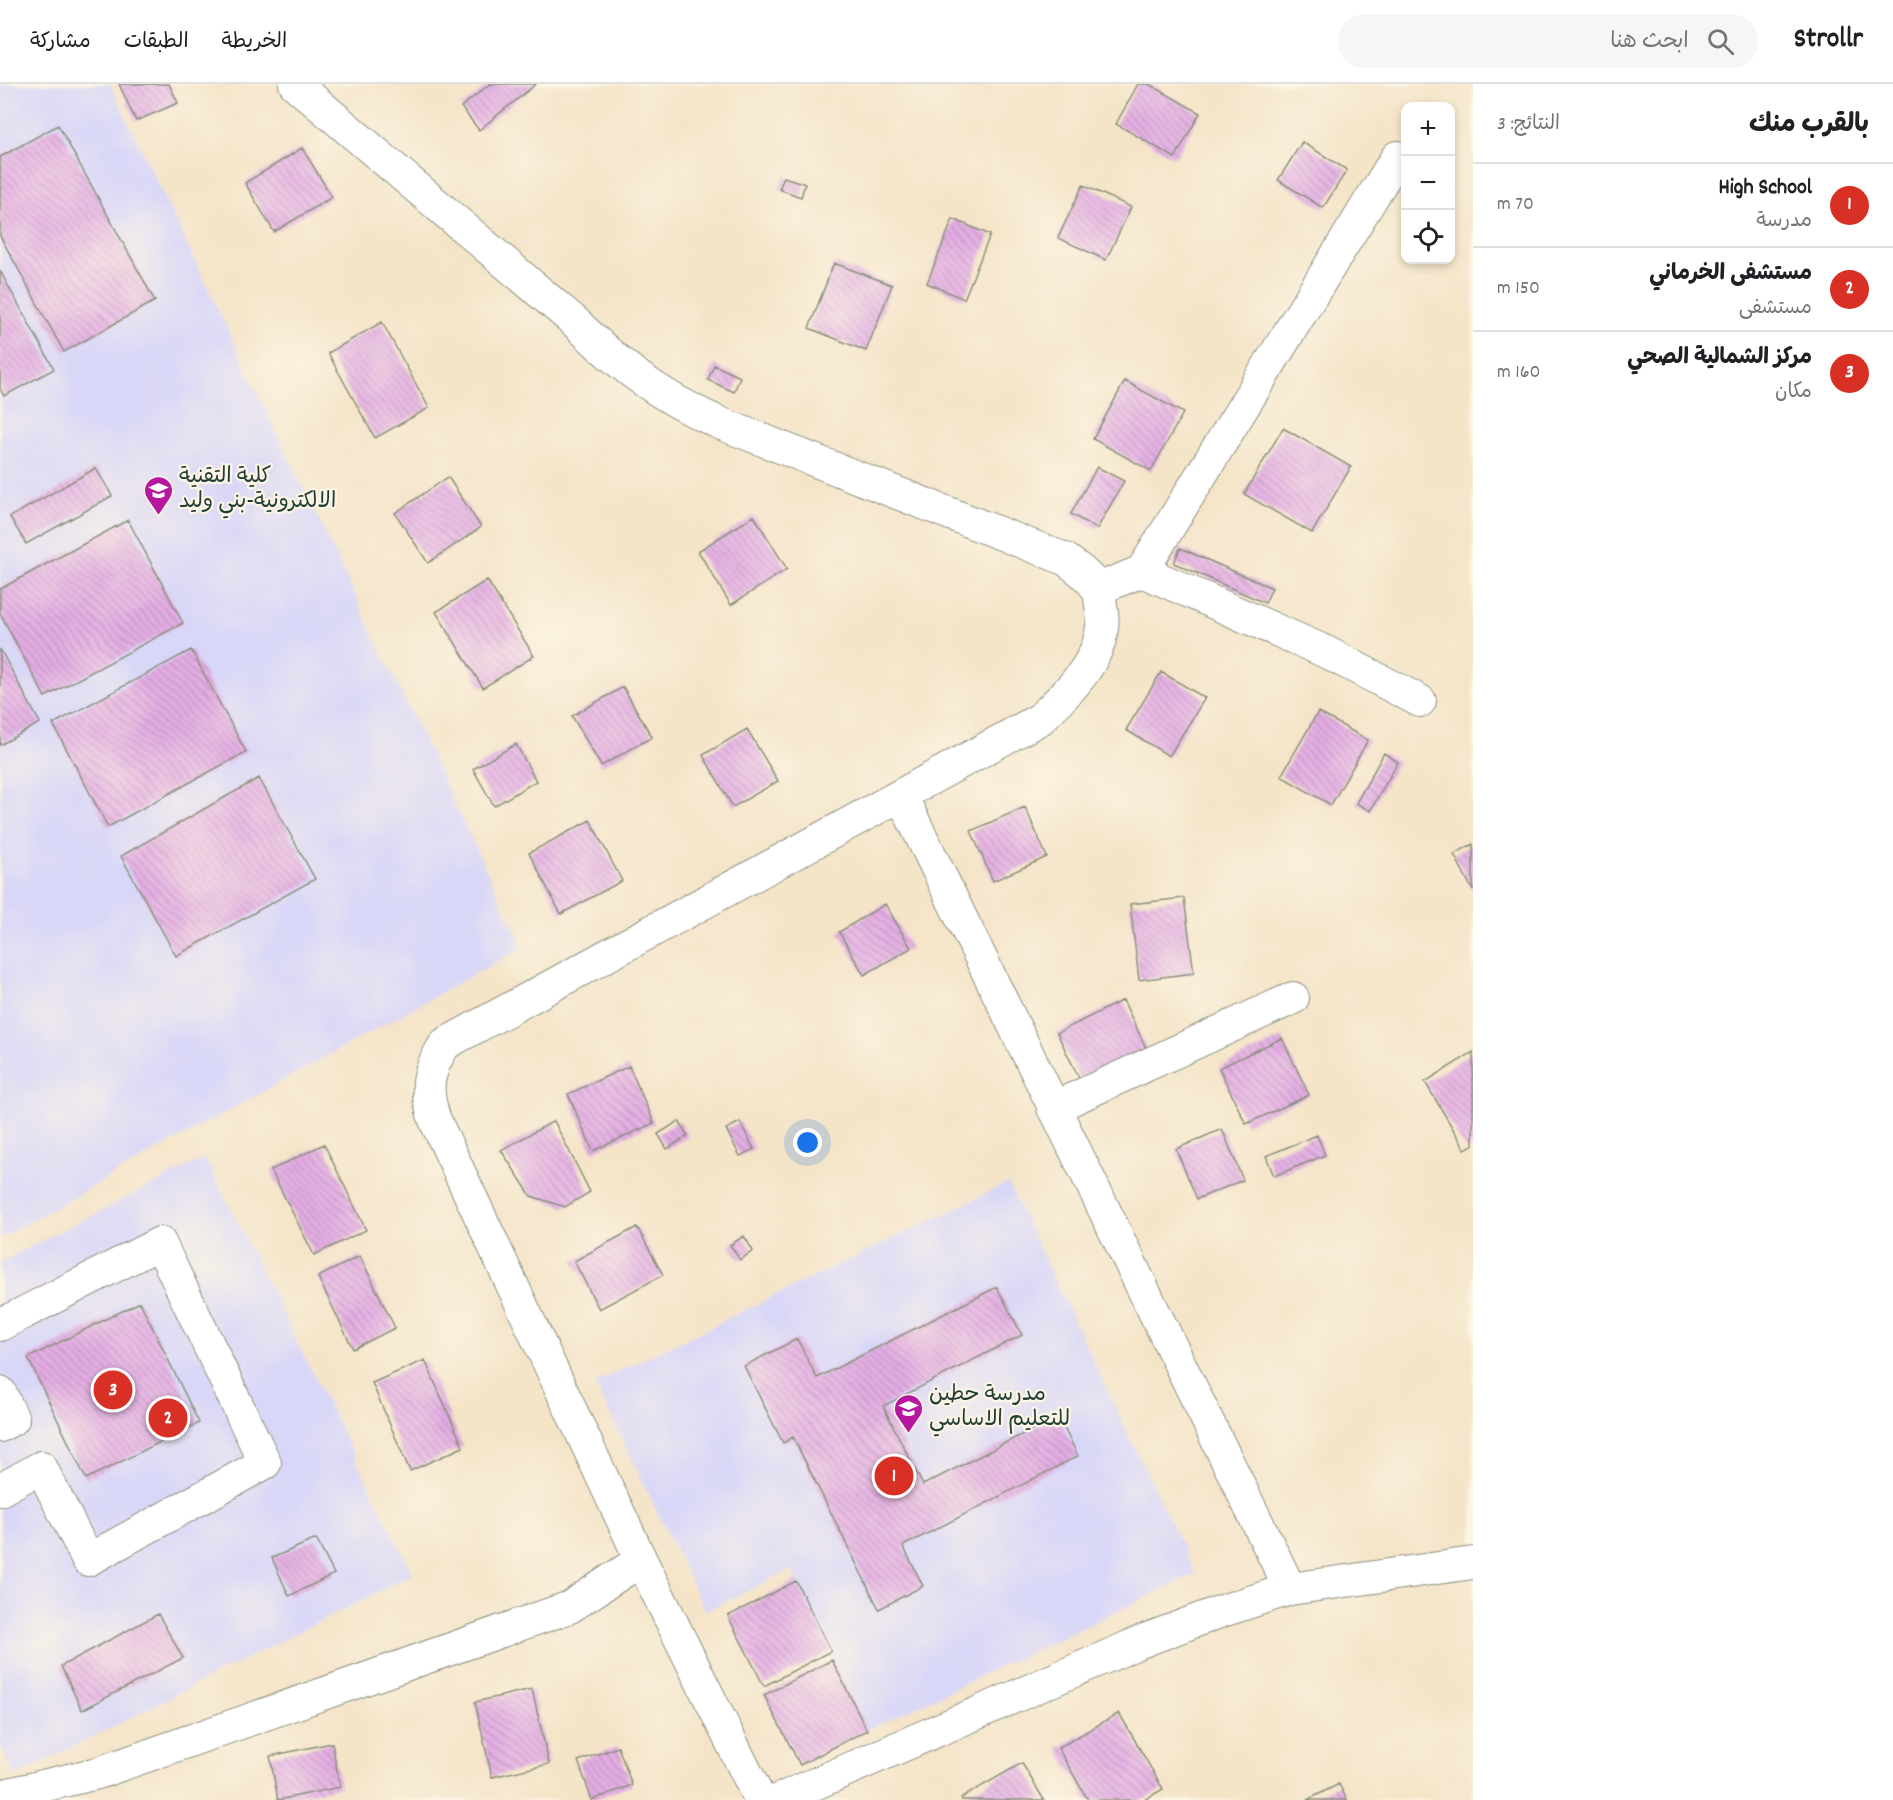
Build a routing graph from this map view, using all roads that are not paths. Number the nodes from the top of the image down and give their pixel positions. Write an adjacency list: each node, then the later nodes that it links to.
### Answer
1 (294, 84): 4 (street)
2 (1397, 157): 3 (street)
3 (1142, 571): 4 (street); 5 (street)
4 (1098, 589): 6 (street)
5 (1420, 700)
6 (901, 795): 8 (street); 13 (street)
7 (1293, 998): 8 (street)
8 (1053, 1108): 15 (street)
9 (0, 1325): 12 (street)
10 (0, 1392): 11 (street)
11 (0, 1426)
12 (0, 1490)
13 (641, 1560): 16 (street); 18 (street)
14 (1473, 1563): 15 (street)
15 (1290, 1589): 19 (street)
16 (40, 1794): 17 (street)
17 (0, 1796)
18 (760, 1800)
19 (778, 1800)

